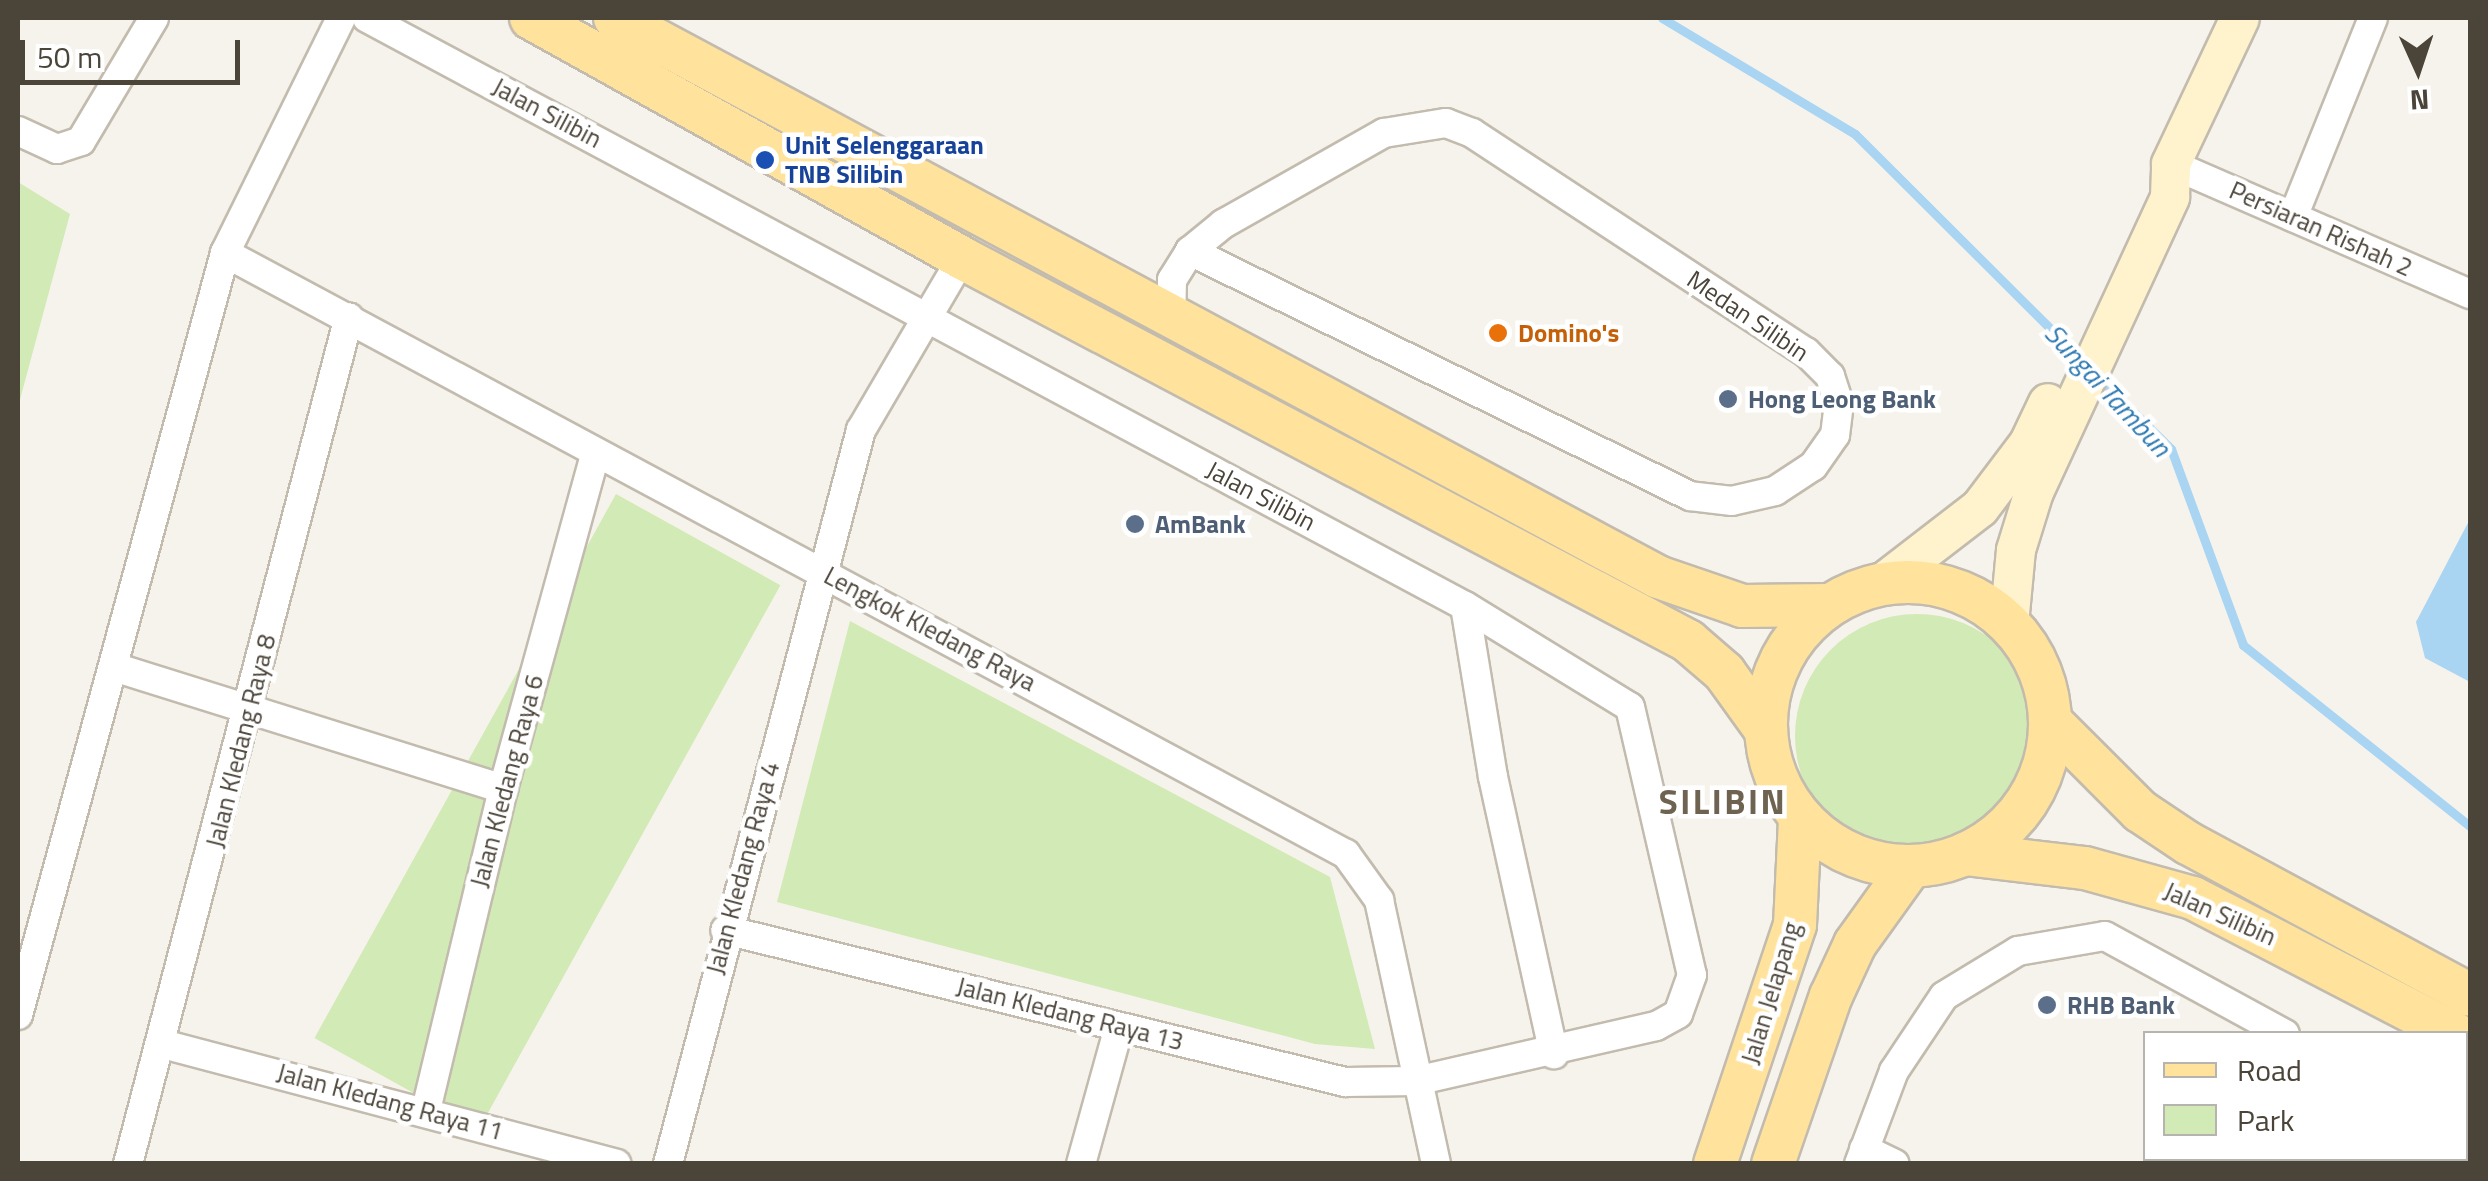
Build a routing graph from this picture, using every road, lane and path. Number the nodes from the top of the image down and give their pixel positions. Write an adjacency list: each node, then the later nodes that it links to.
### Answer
1 (342, 18): 13 (street)
2 (367, 18): 17 (street, Jalan Silibin)
3 (614, 18): 10 (main road)
4 (2240, 18): 9 (main road)
5 (2373, 18): 11 (street)
6 (543, 23): 14 (main road)
7 (148, 28): 8 (street)
8 (18, 130)
9 (2172, 164): 11 (street, Persiaran Rishah 2); 20 (main road)
10 (926, 189): 14 (main road); 16 (main road)
11 (2292, 217): 15 (street, Persiaran Rishah 2)
12 (1190, 251): 12 (street, Medan Silibin); 16 (street, Medan Silibin)
13 (224, 252): 18 (street, Lengkok Kledang Raya); 27 (street)
14 (962, 258): 16 (main road); 17 (street, Jalan Kledang Raya 4); 19 (main road)
15 (2470, 294)
16 (1153, 301): 19 (main road); 24 (main road)
17 (926, 312): 22 (street, Jalan Kledang Raya 4); 25 (street, Jalan Silibin)
18 (349, 318): 21 (street, Lengkok Kledang Raya); 28 (street, Jalan Kledang Raya 8)
19 (1197, 381): 30 (main road)
20 (2040, 449): 23 (main road); 26 (main road)
21 (596, 455): 22 (street, Lengkok Kledang Raya); 31 (street, Jalan Kledang Raya 6)
22 (823, 573): 35 (street, Jalan Kledang Raya 4); 43 (street, Lengkok Kledang Raya)
23 (1880, 586): 24 (main road); 26 (main road)
24 (1830, 605): 30 (main road)
25 (1465, 606): 42 (street); 42 (street, Jalan Silibin)
26 (2008, 624): 29 (main road)
27 (114, 667): 28 (street); 37 (street)
28 (250, 706): 31 (street); 41 (street, Jalan Kledang Raya 8)
29 (2051, 722): 33 (main road); 36 (main road, Jalan Silibin)
30 (1765, 729): 32 (main road)
31 (503, 789): 44 (street, Jalan Kledang Raya 6)
32 (1800, 817): 34 (main road); 51 (main road, Jalan Jelapang)
33 (1965, 854): 34 (main road); 40 (main road, Jalan Silibin)
34 (1911, 866): 52 (main road)
35 (725, 930): 38 (street, Jalan Kledang Raya 13); 48 (street, Jalan Kledang Raya 4)
36 (2470, 995)
37 (18, 1014)
38 (1120, 1027): 43 (street, Jalan Kledang Raya 13); 49 (street)
39 (2279, 1031): 45 (street)
40 (2449, 1031)
41 (163, 1044): 44 (street, Jalan Kledang Raya 11); 46 (street, Jalan Kledang Raya 8)
42 (1554, 1054): 43 (street, Jalan Silibin)
43 (1416, 1081): 50 (street, Lengkok Kledang Raya)
44 (426, 1110): 47 (street, Jalan Kledang Raya 11)
45 (1862, 1156): 53 (street)
46 (128, 1164)
47 (616, 1164)
48 (668, 1164)
49 (1081, 1164)
50 (1436, 1164)
51 (1715, 1164)
52 (1774, 1164)
53 (1895, 1164)

